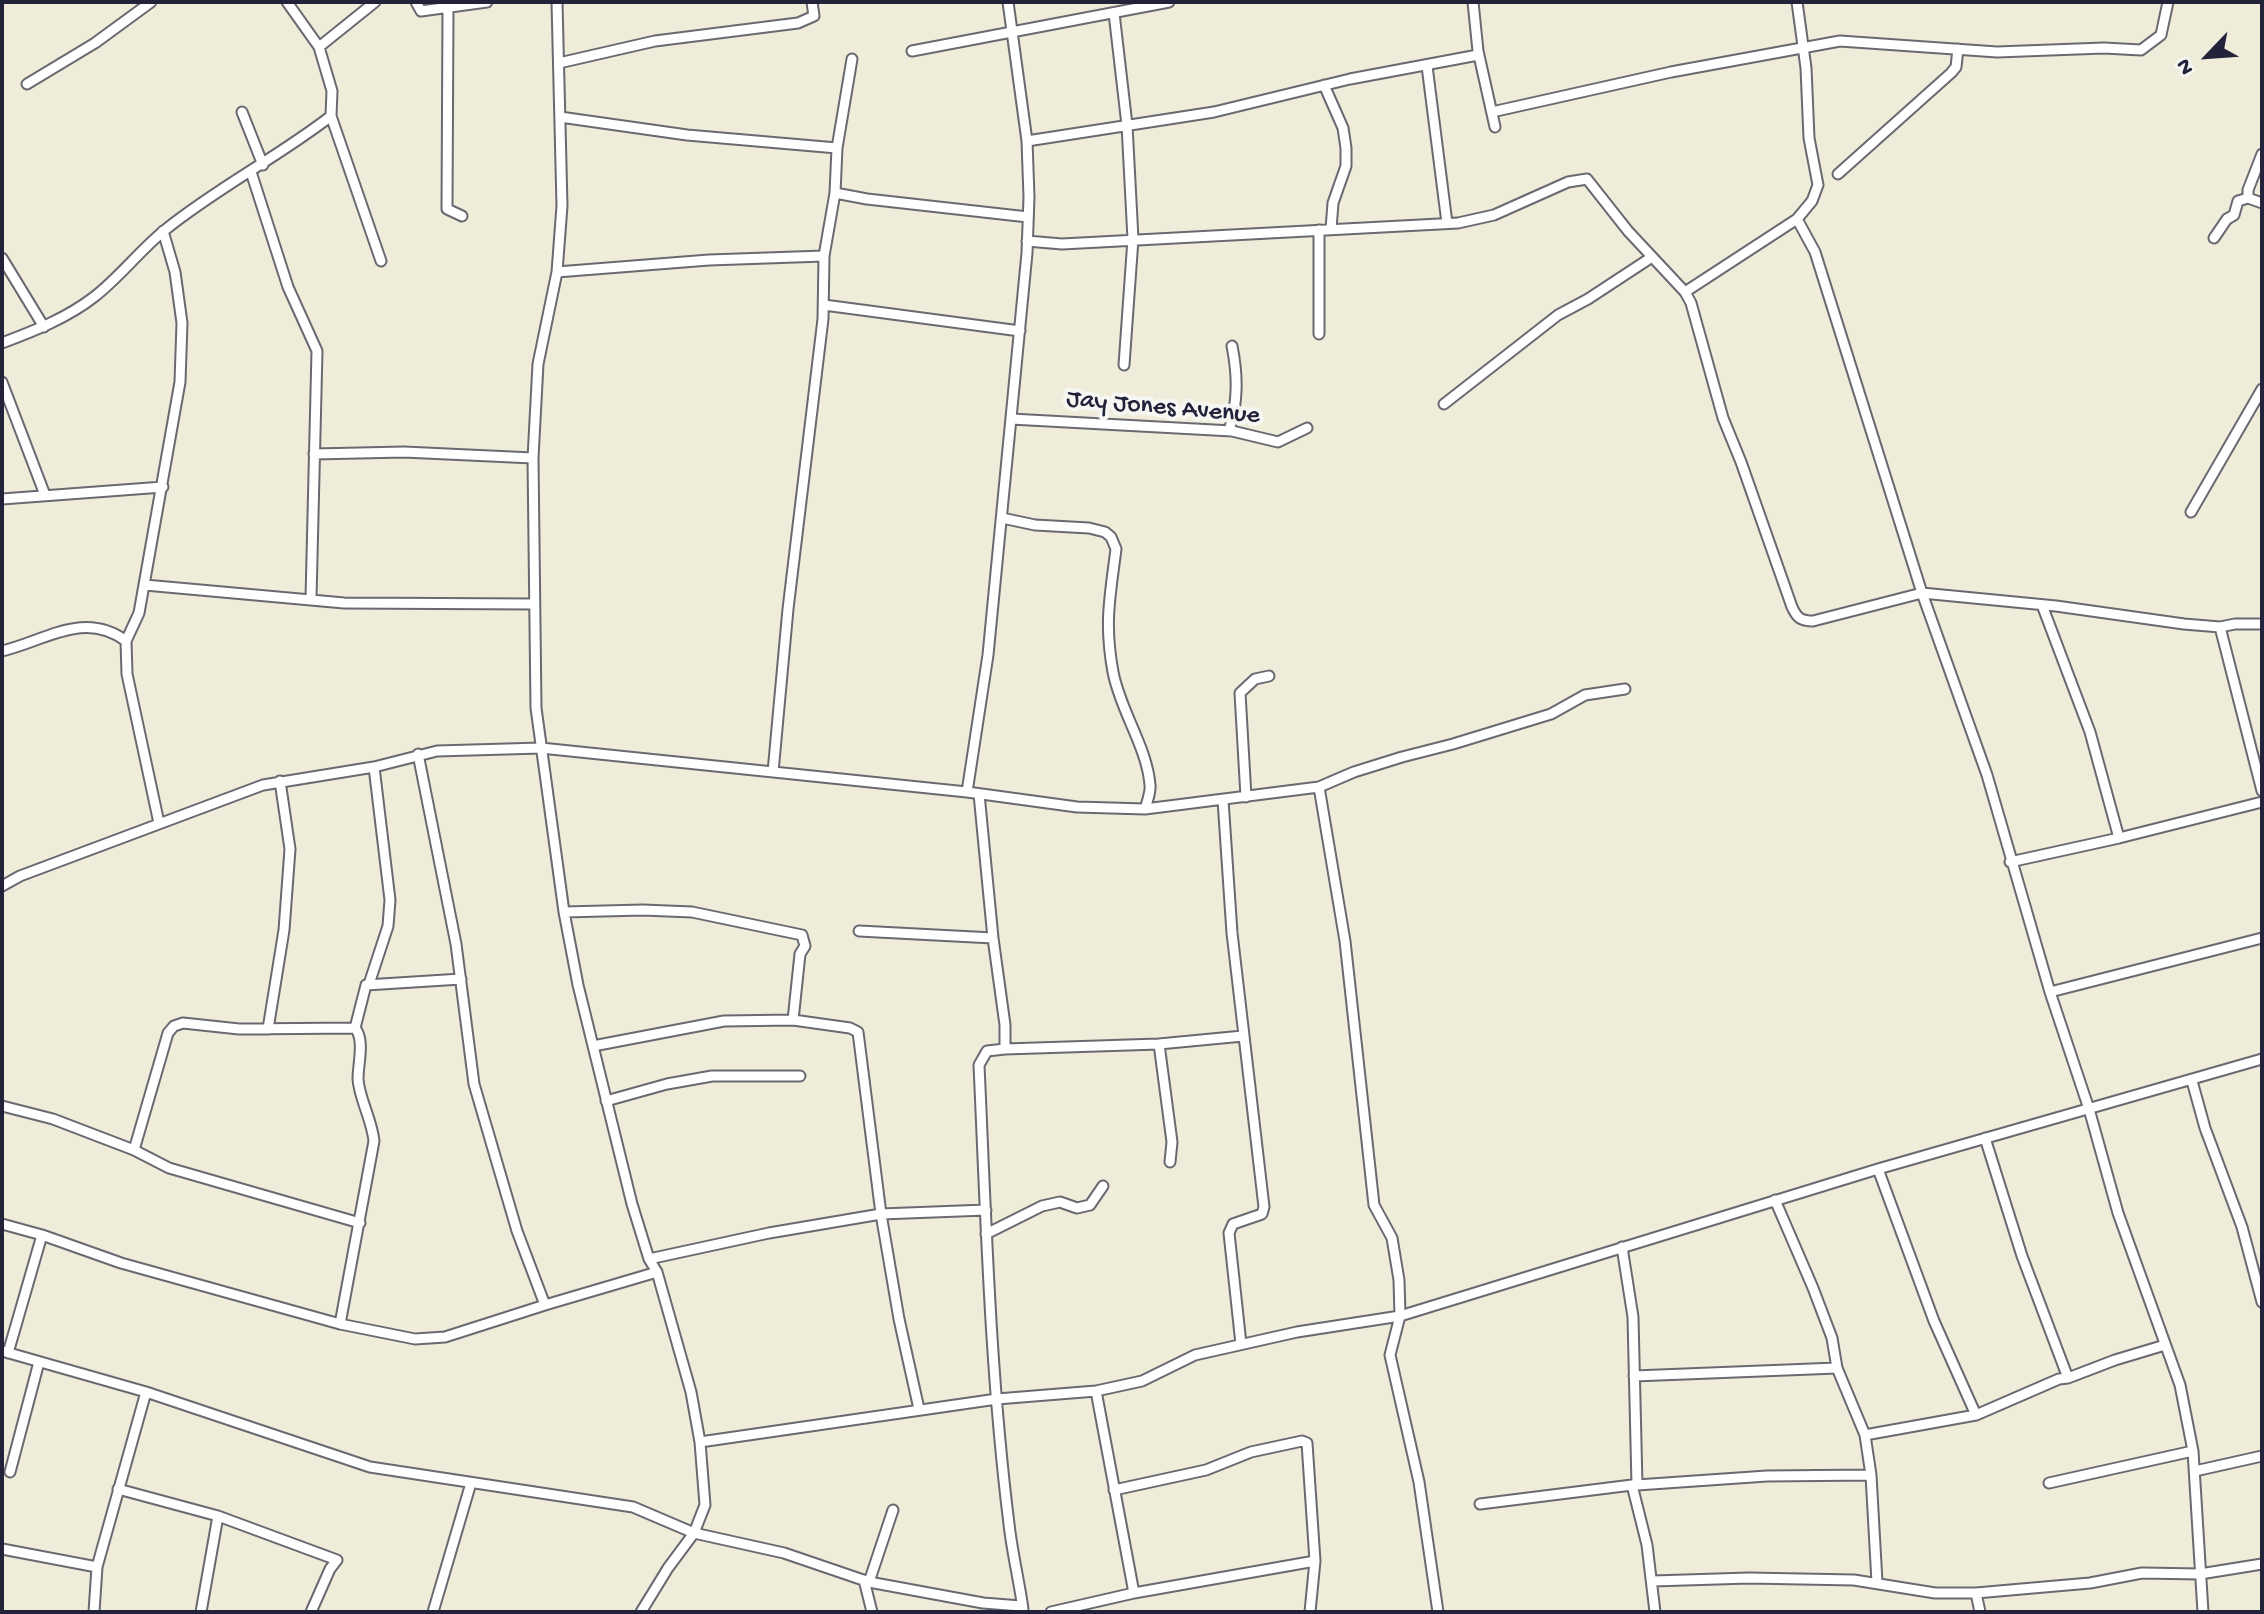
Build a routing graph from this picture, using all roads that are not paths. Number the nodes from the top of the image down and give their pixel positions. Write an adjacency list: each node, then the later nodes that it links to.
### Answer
1 (151, 2): 24 (street)
2 (287, 2): 16 (street)
3 (375, 2): 16 (street)
4 (416, 2): 13 (street)
5 (487, 2): 13 (street)
6 (557, 2): 22 (street)
7 (812, 2): 22 (street)
8 (1008, 2): 15 (street)
9 (1169, 2): 14 (street)
10 (1473, 2): 20 (street)
11 (1797, 2): 17 (street)
12 (2168, 2): 18 (street)
13 (448, 9): 41 (street)
14 (1114, 13): 15 (street); 30 (street)
15 (1012, 33): 19 (street); 32 (street)
16 (319, 47): 28 (street)
17 (1803, 49): 18 (street); 27 (street); 43 (street)
18 (1958, 49): 37 (street)
19 (912, 51)
20 (1478, 55): 23 (street); 27 (street)
21 (852, 59): 33 (street)
22 (559, 63): 29 (street)
23 (1427, 66): 25 (street); 44 (street)
24 (27, 84)
25 (1324, 85): 30 (street); 45 (street)
26 (242, 112): 35 (street)
27 (1492, 112): 31 (street)
28 (331, 116): 35 (street); 54 (street)
29 (560, 117): 33 (street); 55 (street)
30 (1127, 125): 32 (street); 49 (street)
31 (1495, 127)
32 (1027, 141): 42 (street)
33 (837, 148): 38 (street)
34 (2262, 154): 39 (street)
35 (263, 165): 36 (street)
36 (251, 172): 47 (street); 70 (street)
37 (1838, 174)
38 (835, 193): 42 (street); 51 (street)
39 (2248, 198): 40 (street); 48 (street)
40 (2262, 203)
41 (462, 216)
42 (1028, 217): 50 (street)
43 (1797, 219): 56 (street); 78 (street)
44 (1447, 223): 45 (street); 52 (street)
45 (1331, 229): 46 (street)
46 (1319, 230): 49 (street); 60 (street)
47 (163, 231): 58 (street); 72 (street)
48 (2214, 238)
49 (1133, 239): 50 (street); 63 (street)
50 (1027, 241): 59 (street)
51 (824, 256): 55 (street); 57 (street)
52 (1652, 257): 56 (street); 66 (street)
53 (2, 258): 58 (street)
54 (381, 261)
55 (557, 272): 71 (street)
56 (1685, 292): 78 (street)
57 (824, 305): 59 (street); 91 (street)
58 (44, 327): 61 (street)
59 (1020, 331): 67 (street)
60 (1319, 334)
61 (2, 343)
62 (1232, 346): 69 (street)
63 (1124, 365)
64 (2, 382): 73 (street)
65 (2262, 389): 75 (street)
66 (1444, 404)
67 (1011, 419): 69 (street, Jay Jones Avenue); 76 (street)
68 (1307, 428): 69 (street, Jay Jones Avenue)
69 (1229, 431)
70 (314, 454): 71 (street); 79 (street)
71 (533, 458): 80 (street)
72 (163, 487): 73 (street); 77 (street)
73 (45, 495): 74 (street)
74 (2, 499)
75 (2191, 512)
76 (1002, 518): 95 (street); 100 (street)
77 (145, 585): 79 (street); 84 (street)
78 (1922, 593): 81 (street); 103 (street)
79 (311, 598): 80 (street)
80 (534, 604): 88 (street)
81 (2042, 605): 83 (street); 102 (street)
82 (2262, 624): 83 (street)
83 (2220, 627): 94 (street)
84 (126, 641): 85 (street); 101 (street)
85 (2, 651)
86 (1269, 676): 97 (street)
87 (1625, 689): 93 (street)
88 (541, 748): 89 (street); 91 (street); 105 (street)
89 (418, 754): 90 (street); 109 (street)
90 (374, 767): 92 (street); 110 (street)
91 (773, 772): 95 (street)
92 (280, 781): 101 (street); 114 (street)
93 (1319, 787): 97 (street); 142 (street)
94 (2262, 791)
95 (967, 792): 96 (street)
96 (979, 794): 100 (street); 107 (street)
97 (1246, 797): 98 (street)
98 (1223, 800): 100 (street); 115 (street)
99 (2262, 802): 102 (street)
100 (1145, 809)
101 (159, 823): 104 (street)
102 (2119, 838): 103 (street)
103 (2010, 862): 111 (street)
104 (2, 886)
105 (564, 912): 112 (street); 117 (street)
106 (859, 931): 107 (street)
107 (993, 938): 118 (street)
108 (2262, 938): 111 (street)
109 (461, 979): 110 (street); 141 (street)
110 (369, 984): 113 (street)
111 (2050, 992): 124 (street)
112 (793, 1020): 117 (street); 132 (street)
113 (355, 1028): 114 (street); 133 (street)
114 (268, 1029): 126 (street)
115 (1243, 1036): 116 (street); 144 (street)
116 (1159, 1044): 118 (street); 127 (street)
117 (593, 1046): 122 (street)
118 (1005, 1049): 131 (street)
119 (2262, 1059): 121 (street)
120 (800, 1076): 122 (street)
121 (2192, 1081): 124 (street); 140 (street)
122 (606, 1101): 138 (street)
123 (2, 1106): 126 (street)
124 (2089, 1109): 125 (street); 145 (street)
125 (1985, 1138): 128 (street); 150 (street)
126 (134, 1150): 133 (street)
127 (1170, 1162)
128 (1878, 1169): 130 (street); 155 (street)
129 (1103, 1186): 135 (street)
130 (1775, 1200): 137 (street); 148 (street)
131 (986, 1210): 132 (street); 135 (street)
132 (881, 1214): 138 (street); 154 (street)
133 (360, 1223): 143 (street)
134 (2, 1224): 136 (street)
135 (986, 1234): 153 (street)
136 (42, 1235): 143 (street); 146 (street)
137 (1622, 1247): 142 (street); 149 (street)
138 (649, 1259): 139 (street)
139 (657, 1272): 141 (street); 157 (street)
140 (2262, 1302)
141 (545, 1305): 143 (street)
142 (1400, 1316): 144 (street); 191 (street)
143 (340, 1324)
144 (1241, 1344): 151 (street)
145 (2165, 1345): 150 (street); 158 (street)
146 (5, 1352): 147 (street)
147 (39, 1362): 152 (street); 161 (street)
148 (1837, 1368): 149 (street); 156 (street)
149 (1634, 1376): 165 (street)
150 (2068, 1378): 155 (street)
151 (1096, 1391): 153 (street); 167 (street)
152 (146, 1392): 163 (street); 166 (street)
153 (997, 1399): 154 (street); 188 (street)
154 (919, 1409): 157 (street)
155 (1976, 1415): 156 (street)
156 (1865, 1435): 162 (street)
157 (700, 1442): 171 (street)
158 (2193, 1451): 160 (street); 164 (street)
159 (2262, 1456): 160 (street)
160 (2195, 1471): 176 (street)
161 (10, 1472)
162 (1871, 1475): 165 (street); 179 (street)
163 (471, 1483): 171 (street); 185 (street)
164 (2049, 1483)
165 (1635, 1485): 168 (street); 178 (street)
166 (118, 1489): 170 (street); 175 (street)
167 (1114, 1490): 173 (street); 180 (street)
168 (1480, 1504)
169 (893, 1510): 177 (street)
170 (218, 1516): 183 (street); 184 (street)
171 (694, 1533): 177 (street); 186 (street)
172 (2, 1549): 175 (street)
173 (1315, 1561): 180 (street); 190 (street)
174 (2262, 1564): 176 (street)
175 (97, 1567): 182 (street)
176 (2200, 1574): 181 (street); 194 (street)
177 (867, 1581): 187 (street); 188 (street)
178 (1653, 1581): 179 (street); 192 (street)
179 (1877, 1582): 181 (street)
180 (1134, 1593): 189 (street)
181 (1976, 1593): 193 (street)
182 (94, 1612)
183 (201, 1612)
184 (311, 1612)
185 (433, 1612)
186 (641, 1612)
187 (872, 1612)
188 (1024, 1612)
189 (1051, 1612)
190 (1310, 1612)
191 (1438, 1612)
192 (1655, 1612)
193 (1980, 1612)
194 (2203, 1612)

